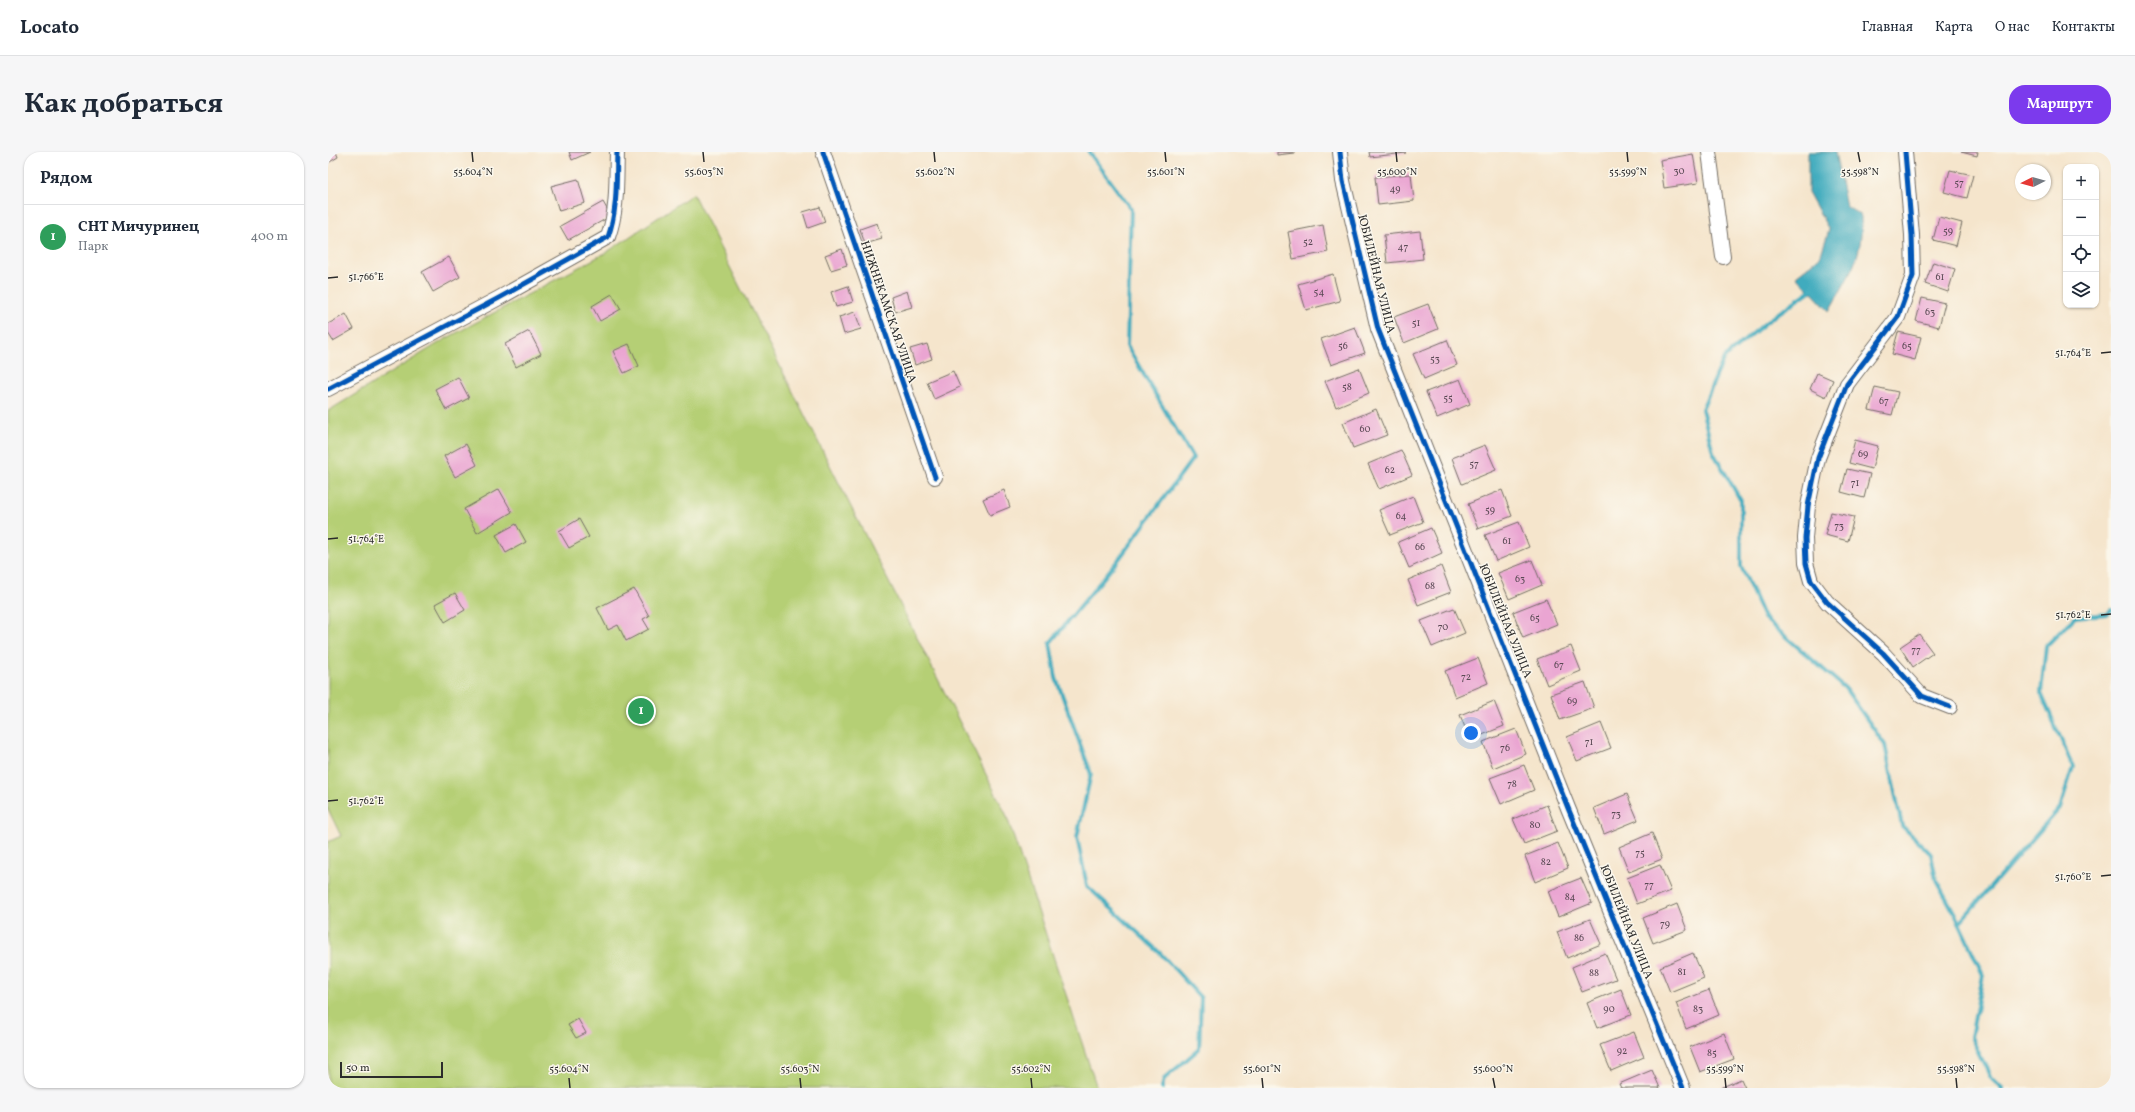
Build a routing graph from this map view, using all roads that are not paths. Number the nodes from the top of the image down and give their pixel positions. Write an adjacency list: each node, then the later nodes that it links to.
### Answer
1 (617, 152): 7 (street)
2 (823, 152): 8 (street, НИЖНЕКАМСКАЯ УЛИЦА)
3 (1340, 152): 10 (street, ЮБИЛЕЙНАЯ УЛИЦА)
4 (1709, 152): 6 (street)
5 (1905, 152): 9 (street)
6 (1723, 257)
7 (328, 389)
8 (935, 477)
9 (1950, 707)
10 (1683, 1088)

